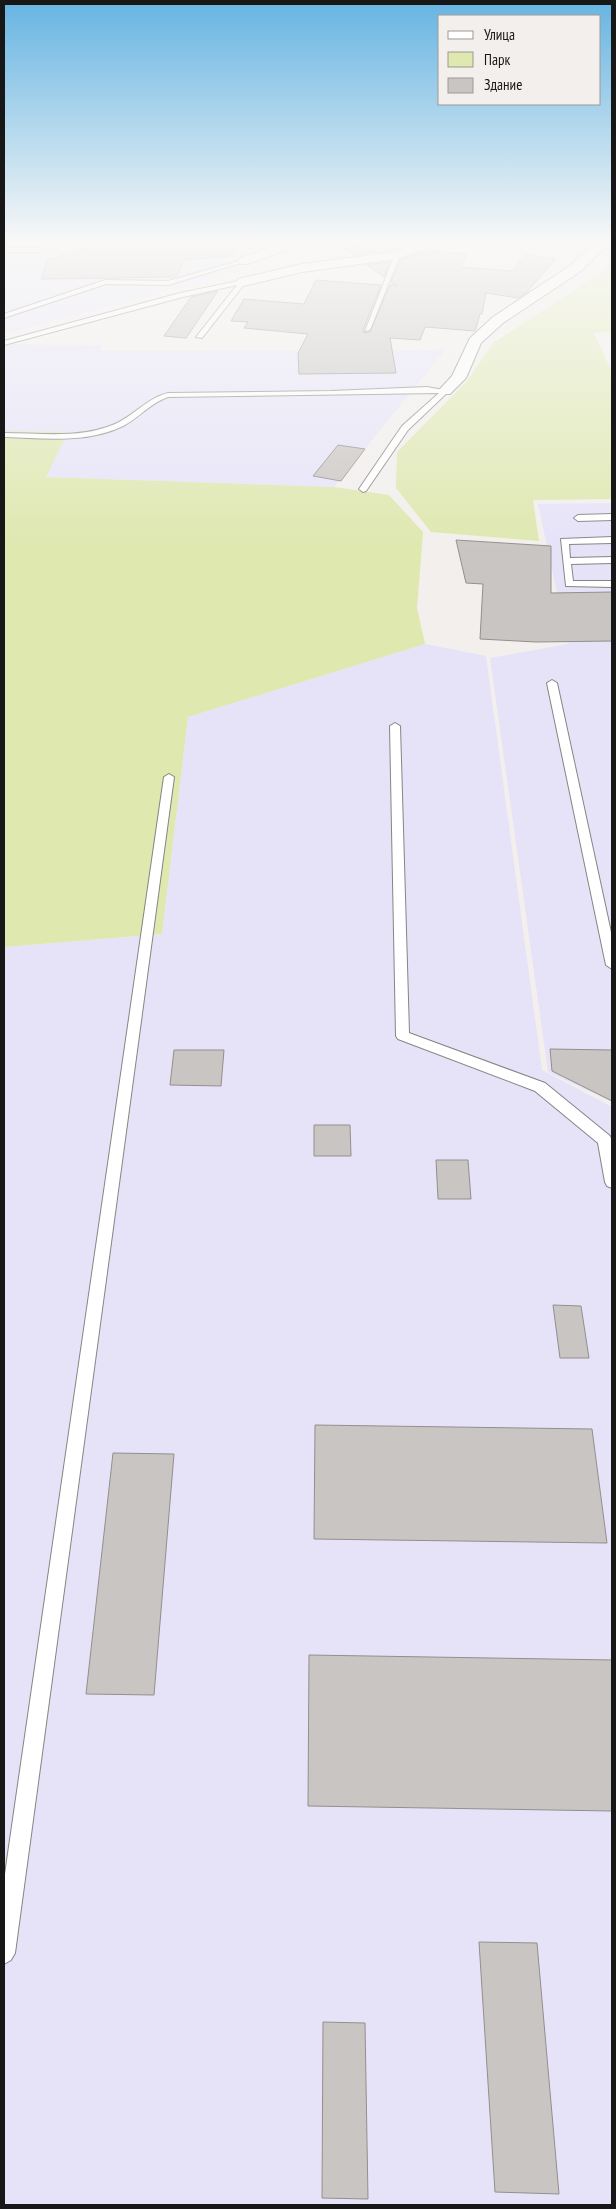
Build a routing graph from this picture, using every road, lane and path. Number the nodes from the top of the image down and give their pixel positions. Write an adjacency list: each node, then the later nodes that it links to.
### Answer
1 (474, 344): 2 (street)
2 (445, 391): 3 (lane); 4 (lane)
3 (4, 435)
4 (363, 489)
5 (612, 517): 6 (lane)
6 (578, 518)
7 (612, 540): 9 (lane)
8 (612, 560): 9 (lane)
9 (567, 561): 10 (lane)
10 (612, 584)
11 (552, 683): 14 (lane)
12 (395, 726): 15 (lane)
13 (169, 777): 16 (lane)
14 (612, 965)
15 (612, 1182)
16 (4, 1953)

